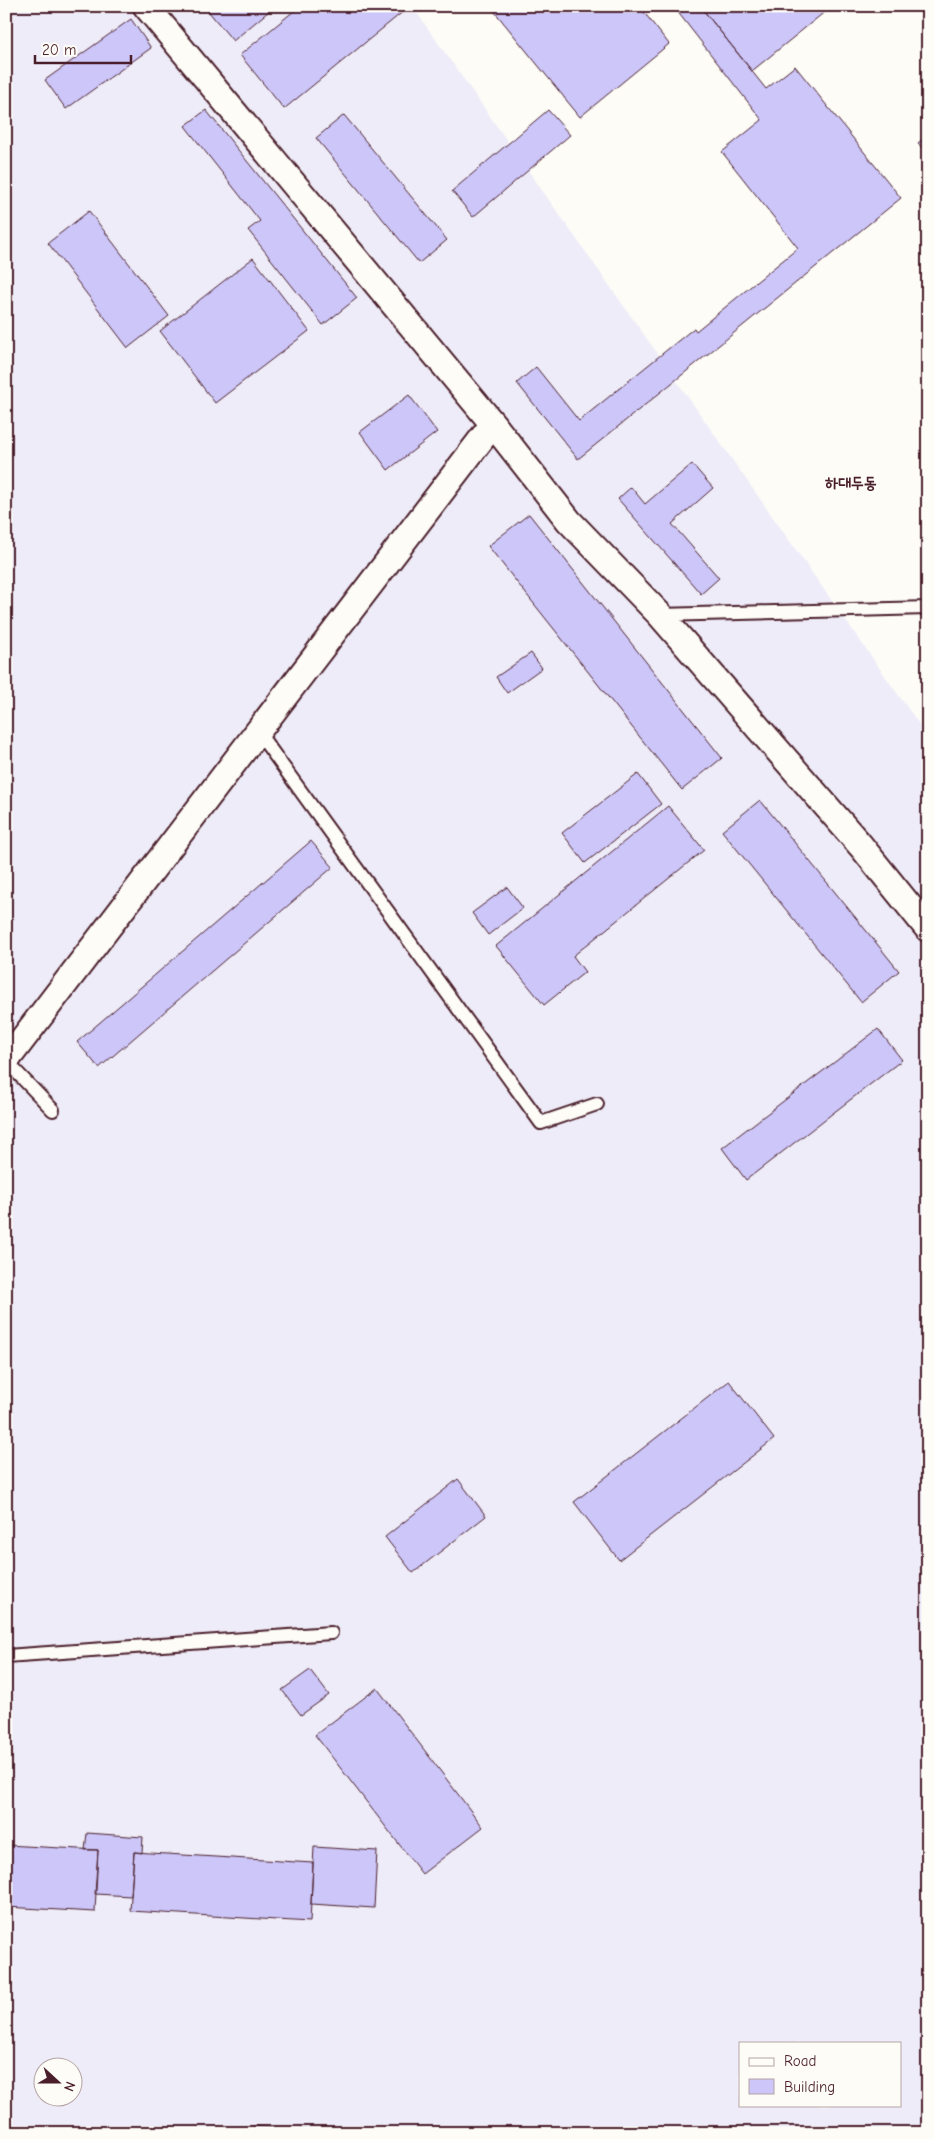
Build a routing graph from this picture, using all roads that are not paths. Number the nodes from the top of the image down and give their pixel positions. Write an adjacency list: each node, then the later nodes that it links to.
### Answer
1 (146, 6): 2 (street)
2 (492, 424): 4 (street); 5 (street)
3 (928, 608): 4 (lane)
4 (660, 615): 6 (street)
5 (258, 732): 7 (street); 8 (lane)
6 (928, 929)
7 (6, 1061): 9 (lane)
8 (596, 1104)
9 (52, 1110)
10 (331, 1633): 11 (lane)
11 (6, 1656)

